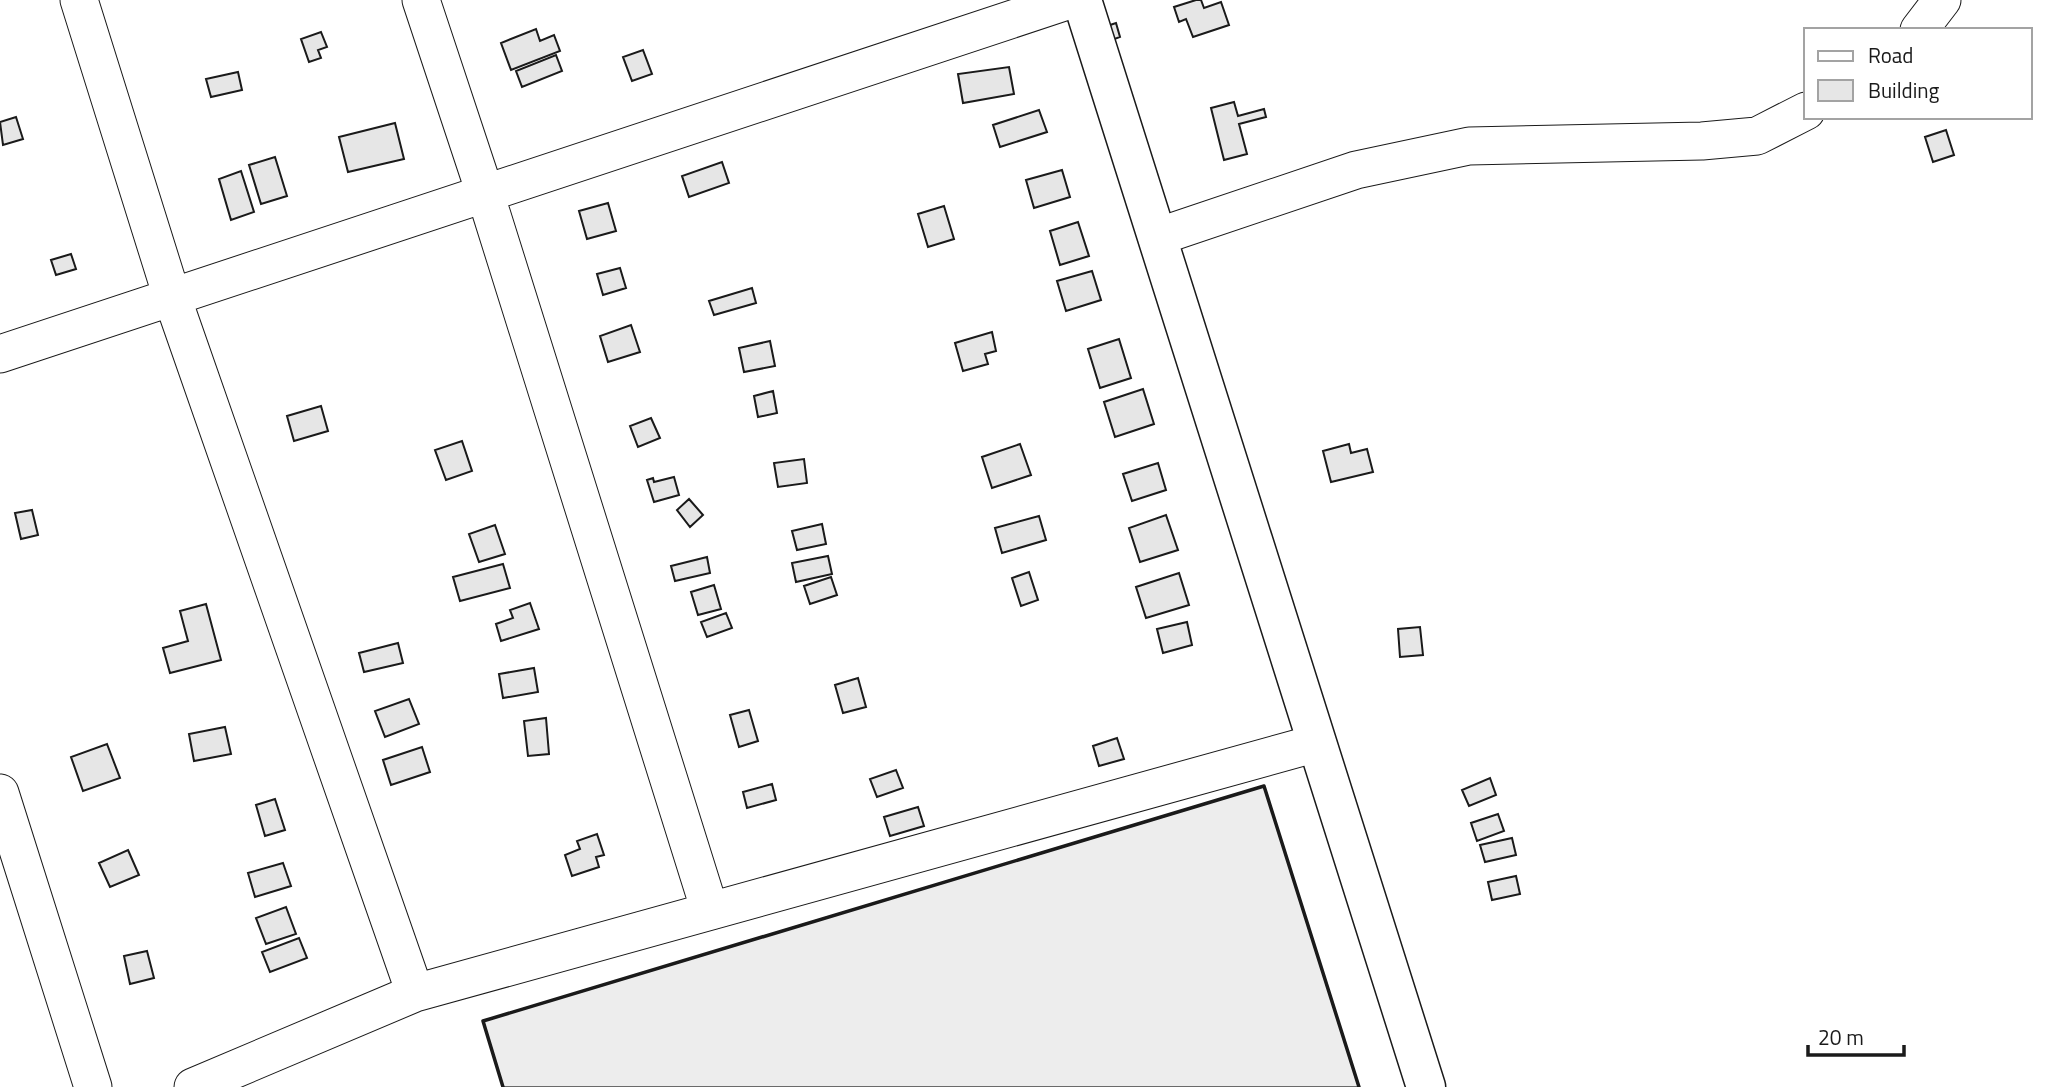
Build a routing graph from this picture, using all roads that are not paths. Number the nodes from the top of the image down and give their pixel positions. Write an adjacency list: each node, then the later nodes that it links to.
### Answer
1 (79, 0): 10 (street)
2 (421, 0): 8 (street)
3 (1070, 0): 8 (street)
4 (1082, 0): 9 (main road)
5 (1942, 0): 6 (street)
6 (1921, 28)
7 (1804, 112): 9 (street)
8 (485, 193): 10 (street); 14 (street)
9 (1157, 237): 12 (main road)
10 (172, 297): 11 (street); 15 (street)
11 (0, 354)
12 (1317, 743): 14 (street); 18 (main road)
13 (0, 793): 16 (street)
14 (710, 911): 15 (street)
15 (415, 993): 17 (street)
16 (93, 1087)
17 (193, 1087)
18 (1426, 1087)

